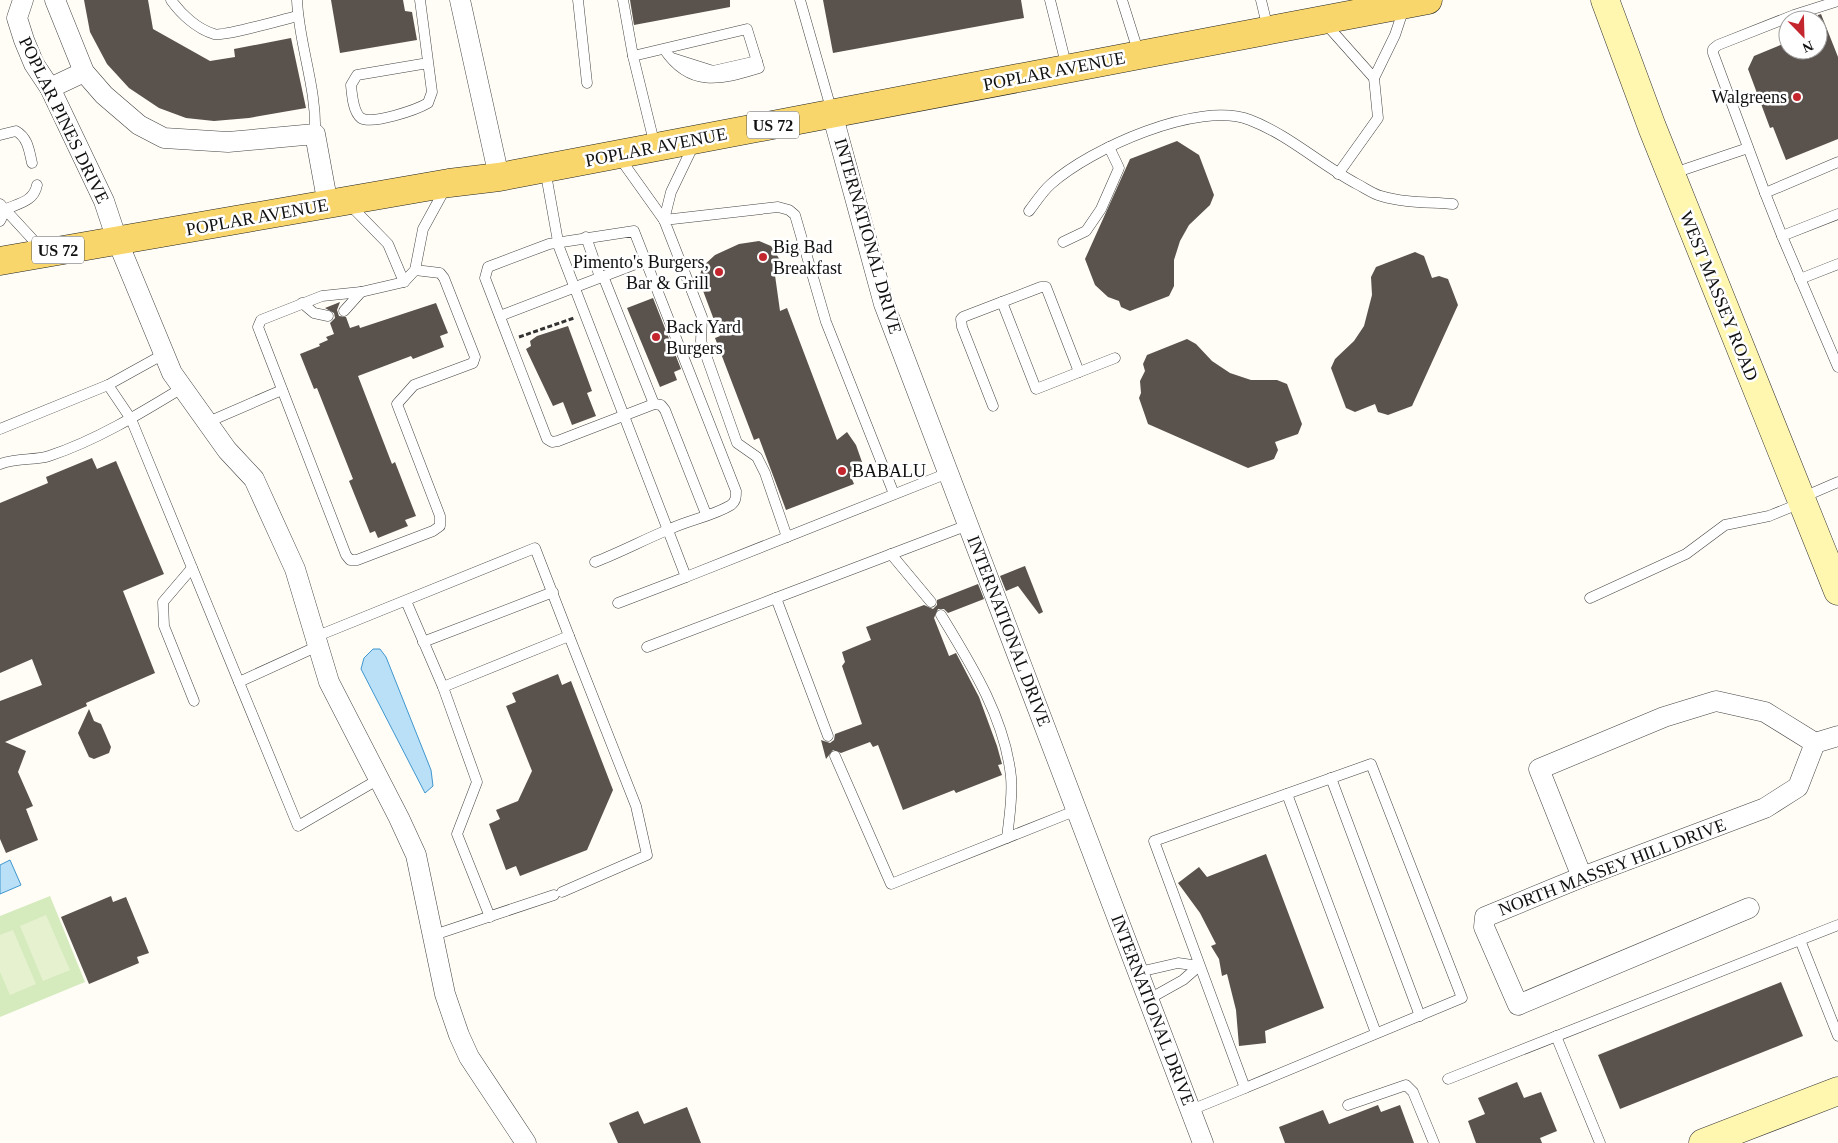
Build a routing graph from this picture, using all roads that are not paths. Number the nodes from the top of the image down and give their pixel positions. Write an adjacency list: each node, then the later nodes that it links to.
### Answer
1 (23, 0): 27 (street, POPLAR PINES DRIVE)
2 (55, 0): 24 (street)
3 (172, 0): 16 (lane)
4 (297, 0): 16 (lane)
5 (420, 0): 22 (lane)
6 (460, 0): 41 (street)
7 (578, 0): 26 (lane)
8 (623, 0): 21 (lane)
9 (800, 0): 28 (lane)
10 (1050, 0): 23 (lane)
11 (1122, 0): 20 (lane)
12 (1261, 0): 18 (lane)
13 (1605, 0): 40 (street, WEST MASSEY ROAD)
14 (1838, 1): 34 (lane)
15 (1417, 2): 17 (main road, POPLAR AVENUE / US 72); 25 (lane)
16 (298, 16): 29 (lane)
17 (1322, 20): 18 (main road, POPLAR AVENUE / US 72); 25 (lane)
18 (1268, 30): 20 (main road, POPLAR AVENUE / US 72)
19 (666, 53): 19 (lane); 21 (lane)
20 (1140, 55): 23 (main road, POPLAR AVENUE / US 72)
21 (633, 56): 32 (lane)
22 (428, 63): 22 (lane)
23 (1067, 69): 28 (main road, POPLAR AVENUE / US 72)
24 (84, 72): 27 (street); 29 (street)
25 (1374, 78): 39 (lane)
26 (587, 83)
27 (50, 88): 54 (street, POPLAR PINES DRIVE)
28 (832, 113): 31 (main road, POPLAR AVENUE / US 72); 86 (street, INTERNATIONAL DRIVE)
29 (315, 134): 45 (street)
30 (0, 135): 37 (lane)
31 (696, 139): 32 (main road, POPLAR AVENUE / US 72); 50 (lane)
32 (655, 147): 35 (main road, POPLAR AVENUE / US 72)
33 (1109, 148): 39 (lane); 48 (lane); 56 (lane)
34 (1748, 148): 40 (lane); 44 (lane)
35 (617, 154): 38 (main road, POPLAR AVENUE / US 72); 50 (lane)
36 (1838, 162): 44 (lane)
37 (32, 163)
38 (545, 168): 41 (main road, POPLAR AVENUE / US 72); 55 (lane)
39 (1338, 174): 46 (lane)
40 (1671, 174): 89 (street, WEST MASSEY ROAD)
41 (499, 177): 42 (main road, POPLAR AVENUE / US 72)
42 (449, 183): 45 (main road, POPLAR AVENUE / US 72); 61 (lane)
43 (37, 185): 47 (lane)
44 (1765, 193): 52 (lane)
45 (337, 203): 54 (main road, POPLAR AVENUE / US 72); 64 (lane)
46 (1453, 204)
47 (3, 206): 51 (lane); 57 (lane)
48 (1029, 211)
49 (1838, 214): 52 (lane)
50 (664, 220): 88 (lane); 93 (lane)
51 (0, 221)
52 (1782, 236): 63 (lane)
53 (586, 237): 55 (lane); 59 (lane); 62 (lane)
54 (117, 240): 57 (main road, POPLAR AVENUE / US 72); 72 (street, POPLAR PINES DRIVE)
55 (558, 242): 65 (lane); 71 (lane)
56 (1063, 242)
57 (52, 251): 58 (main road, POPLAR AVENUE / US 72)
58 (0, 260)
59 (646, 260): 62 (lane); 90 (lane)
60 (1838, 264): 63 (lane)
61 (414, 270): 64 (lane); 78 (lane)
62 (601, 277): 65 (lane); 79 (lane)
63 (1800, 279): 74 (lane)
64 (404, 282): 66 (lane)
65 (575, 286): 71 (lane); 81 (lane)
66 (361, 292): 67 (lane); 69 (lane)
67 (302, 302): 70 (lane); 78 (lane)
68 (1002, 302): 75 (lane); 75 (lane); 80 (lane)
69 (344, 311)
70 (328, 316)
71 (500, 316): 81 (lane)
72 (164, 354): 76 (lane); 77 (street, POPLAR PINES DRIVE)
73 (1115, 358): 75 (lane)
74 (1838, 367)
75 (1079, 372)
76 (108, 385): 82 (lane); 84 (lane)
77 (182, 388): 82 (lane); 83 (street, POPLAR PINES DRIVE)
78 (282, 390): 83 (lane)
79 (654, 404): 81 (lane); 90 (lane)
80 (993, 406)
81 (624, 416): 92 (lane)
82 (131, 419): 85 (lane); 96 (lane)
83 (208, 422): 107 (street, POPLAR PINES DRIVE)
84 (0, 429)
85 (0, 464)
86 (948, 473): 88 (lane); 91 (street, INTERNATIONAL DRIVE)
87 (1838, 482): 89 (lane)
88 (894, 494): 93 (lane)
89 (1801, 501): 98 (street, WEST MASSEY ROAD); 101 (lane)
90 (706, 514): 92 (lane)
91 (968, 525): 94 (lane); 120 (street, INTERNATIONAL DRIVE)
92 (668, 529): 95 (lane); 97 (lane)
93 (787, 537): 97 (lane)
94 (891, 554): 100 (lane); 103 (lane)
95 (595, 562)
96 (192, 568): 110 (lane); 112 (lane)
97 (686, 577): 104 (lane)
98 (1838, 591)
99 (553, 592): 102 (lane); 106 (lane); 108 (lane)
100 (776, 598): 109 (lane); 113 (lane)
101 (1590, 598)
102 (406, 601): 107 (lane); 108 (lane)
103 (931, 602)
104 (618, 603)
105 (941, 615): 121 (lane)
106 (569, 636): 111 (lane); 124 (lane)
107 (317, 642): 110 (lane); 118 (street, POPLAR PINES DRIVE)
108 (423, 642): 111 (lane)
109 (647, 647)
110 (239, 682): 118 (lane)
111 (443, 687): 124 (lane)
112 (194, 702)
113 (828, 736)
114 (1838, 736): 115 (street)
115 (1815, 743): 122 (street, NORTH MASSEY HILL DRIVE); 122 (street)
116 (835, 756): 121 (lane)
117 (1331, 778): 119 (lane); 131 (lane); 131 (lane)
118 (379, 779): 126 (street, POPLAR PINES DRIVE)
119 (1287, 794): 128 (lane); 132 (lane)
120 (1077, 810): 121 (lane); 129 (street, INTERNATIONAL DRIVE)
121 (1007, 838)
122 (1582, 877): 123 (street, NORTH MASSEY HILL DRIVE)
123 (1749, 908)
124 (490, 917): 126 (lane)
125 (1838, 925): 127 (lane)
126 (434, 935): 140 (street, POPLAR PINES DRIVE)
127 (1800, 940): 133 (lane); 134 (lane)
128 (1199, 966): 129 (lane); 130 (lane); 136 (lane)
129 (1138, 972): 130 (street, INTERNATIONAL DRIVE)
130 (1149, 999): 139 (street, INTERNATIONAL DRIVE)
131 (1420, 1016): 132 (lane)
132 (1376, 1034): 136 (lane)
133 (1556, 1036): 135 (lane); 143 (lane)
134 (1838, 1036)
135 (1448, 1079)
136 (1245, 1088): 139 (lane)
137 (1838, 1092): 144 (street)
138 (1348, 1104): 142 (lane)
139 (1191, 1110): 141 (street, INTERNATIONAL DRIVE)
140 (526, 1143)
141 (1203, 1143)
142 (1434, 1143)
143 (1600, 1143)
144 (1703, 1143)

